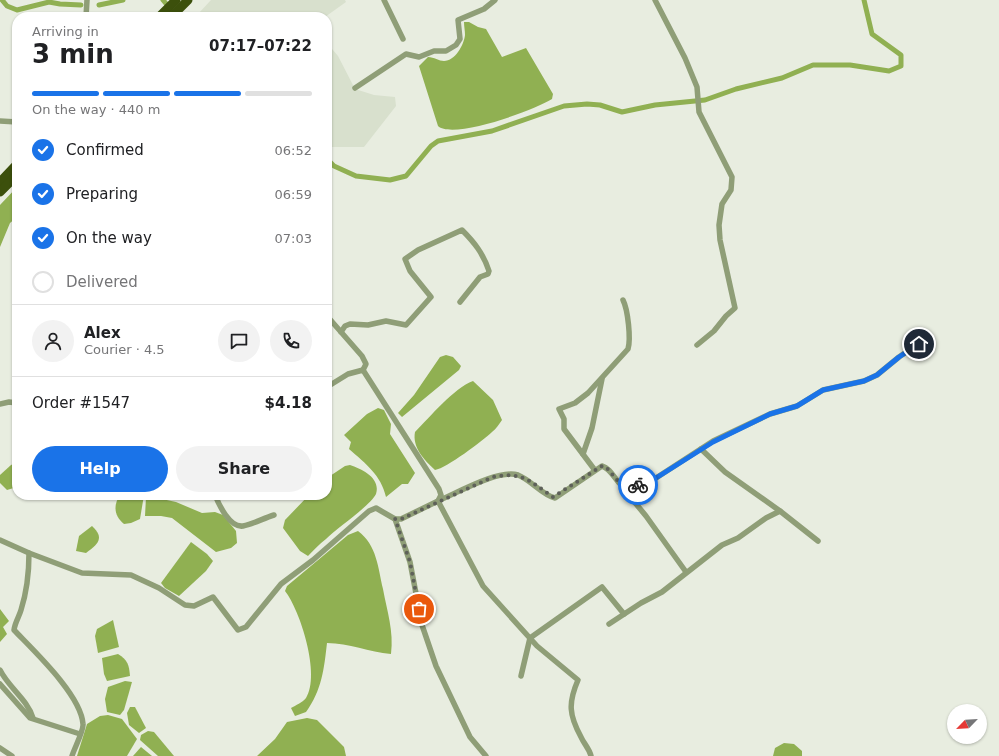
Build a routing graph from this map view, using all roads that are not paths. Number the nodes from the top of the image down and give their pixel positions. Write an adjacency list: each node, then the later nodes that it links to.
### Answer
1 (87, 0): 6 (street)
2 (384, 0): 8 (street)
3 (495, 0): 9 (street)
4 (655, 0): 21 (street)
5 (180, 2): 7 (highway)
6 (86, 12)
7 (169, 12)
8 (403, 39)
9 (355, 88)
10 (0, 121): 11 (street)
11 (12, 122)
12 (12, 169): 14 (highway)
13 (12, 180): 15 (highway)
14 (0, 182)
15 (0, 192)
16 (623, 300): 23 (street)
17 (460, 302): 19 (street)
18 (332, 322): 19 (street)
19 (341, 332): 22 (street)
20 (919, 344): 27 (street)
21 (697, 345)
22 (363, 370): 24 (street); 32 (street)
23 (602, 378): 28 (street); 28 (street)
24 (332, 384)
25 (12, 402): 26 (street)
26 (0, 404)
27 (701, 449): 30 (street); 33 (street)
28 (583, 454): 29 (street)
29 (594, 470): 30 (street); 32 (street)
30 (630, 488): 39 (street)
31 (217, 500): 34 (street)
32 (438, 501): 35 (street); 42 (street)
33 (780, 511): 37 (street); 39 (street)
34 (274, 515)
35 (395, 519): 38 (street); 51 (street)
36 (0, 540): 38 (street)
37 (818, 541)
38 (29, 553): 47 (street)
39 (686, 572): 40 (street)
40 (624, 614): 41 (street); 42 (street)
41 (609, 624)
42 (530, 638): 44 (street); 52 (street)
43 (0, 670): 46 (street)
44 (521, 676)
45 (0, 684): 46 (street)
46 (33, 718): 47 (street)
47 (80, 734): 50 (street)
48 (0, 748): 49 (street)
49 (12, 756)
50 (72, 756)
51 (486, 756)
52 (591, 756)

